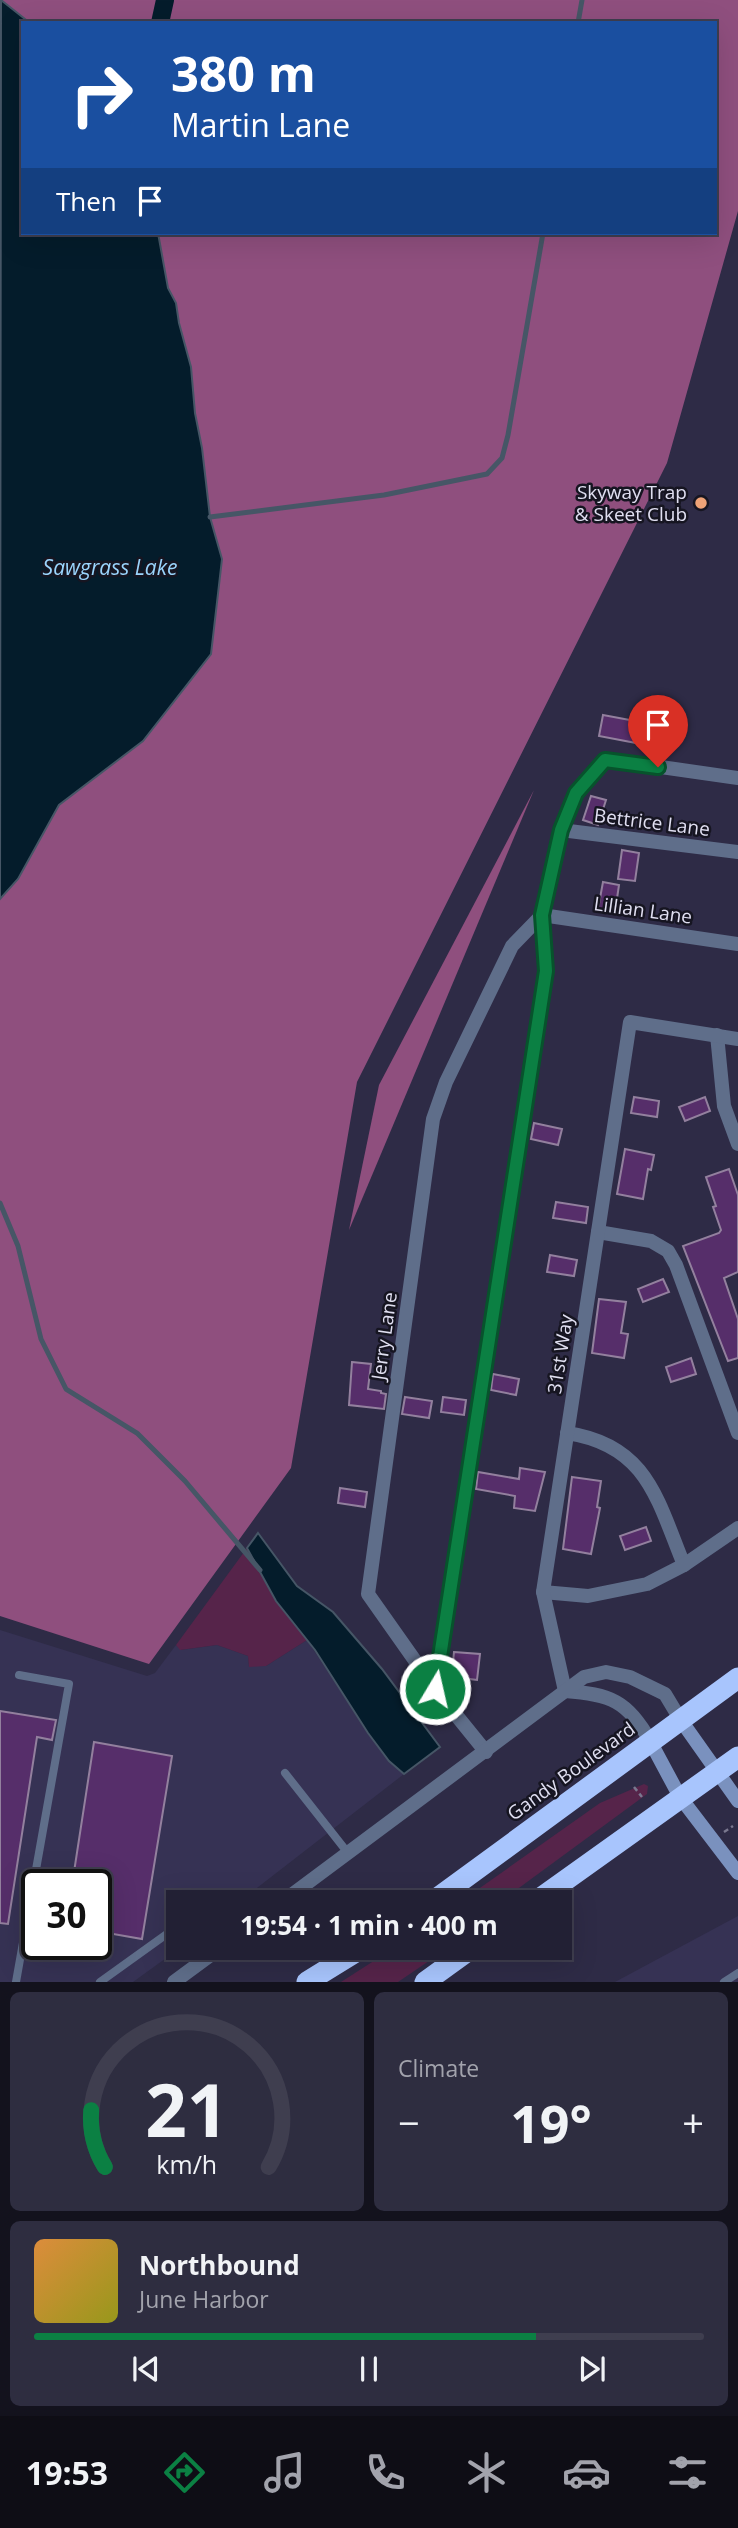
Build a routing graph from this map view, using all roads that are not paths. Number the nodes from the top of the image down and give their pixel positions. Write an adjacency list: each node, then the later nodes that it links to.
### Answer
1 (738, 778): 2 (street)
2 (561, 830): 3 (street, Bettrice Lane); 4 (street)
3 (738, 852)
4 (542, 915): 5 (street, Lillian Lane); 17 (street); 17 (street, Jerry Lane)
5 (738, 944)
6 (717, 1035): 7 (street); 8 (street); 9 (street, 31st Way)
7 (738, 1039)
8 (738, 1144)
9 (598, 1232): 10 (street, 31st Way); 11 (street)
10 (567, 1433): 13 (street); 14 (street, 31st Way)
11 (738, 1433)
12 (738, 1528): 13 (street)
13 (684, 1566): 14 (street)
14 (543, 1592): 18 (street, 31st Way)
15 (19, 1675): 37 (lane)
16 (738, 1678): 19 (highway, Gandy Boulevard)
17 (435, 1689): 21 (street, Jerry Lane)
18 (565, 1691): 19 (street); 20 (street); 21 (street)
19 (680, 1719): 20 (highway, Gandy Boulevard); 24 (street)
20 (650, 1741): 25 (street); 30 (highway, Gandy Boulevard)
21 (486, 1752): 27 (street)
22 (738, 1757): 24 (highway)
23 (285, 1773): 27 (lane)
24 (717, 1773): 25 (highway); 26 (street)
25 (680, 1797): 28 (street); 31 (highway)
26 (738, 1801)
27 (348, 1853): 29 (street)
28 (738, 1873)
29 (298, 1890)
30 (448, 1890)
31 (552, 1890)
32 (166, 1935): 38 (lane)
33 (203, 1960): 39 (street)
34 (343, 1960): 40 (highway)
35 (455, 1960): 41 (highway)
36 (736, 1977): 42 (lane)
37 (16, 1982)
38 (100, 1982)
39 (174, 1982)
40 (307, 1982)
41 (425, 1982)
42 (724, 1982)

